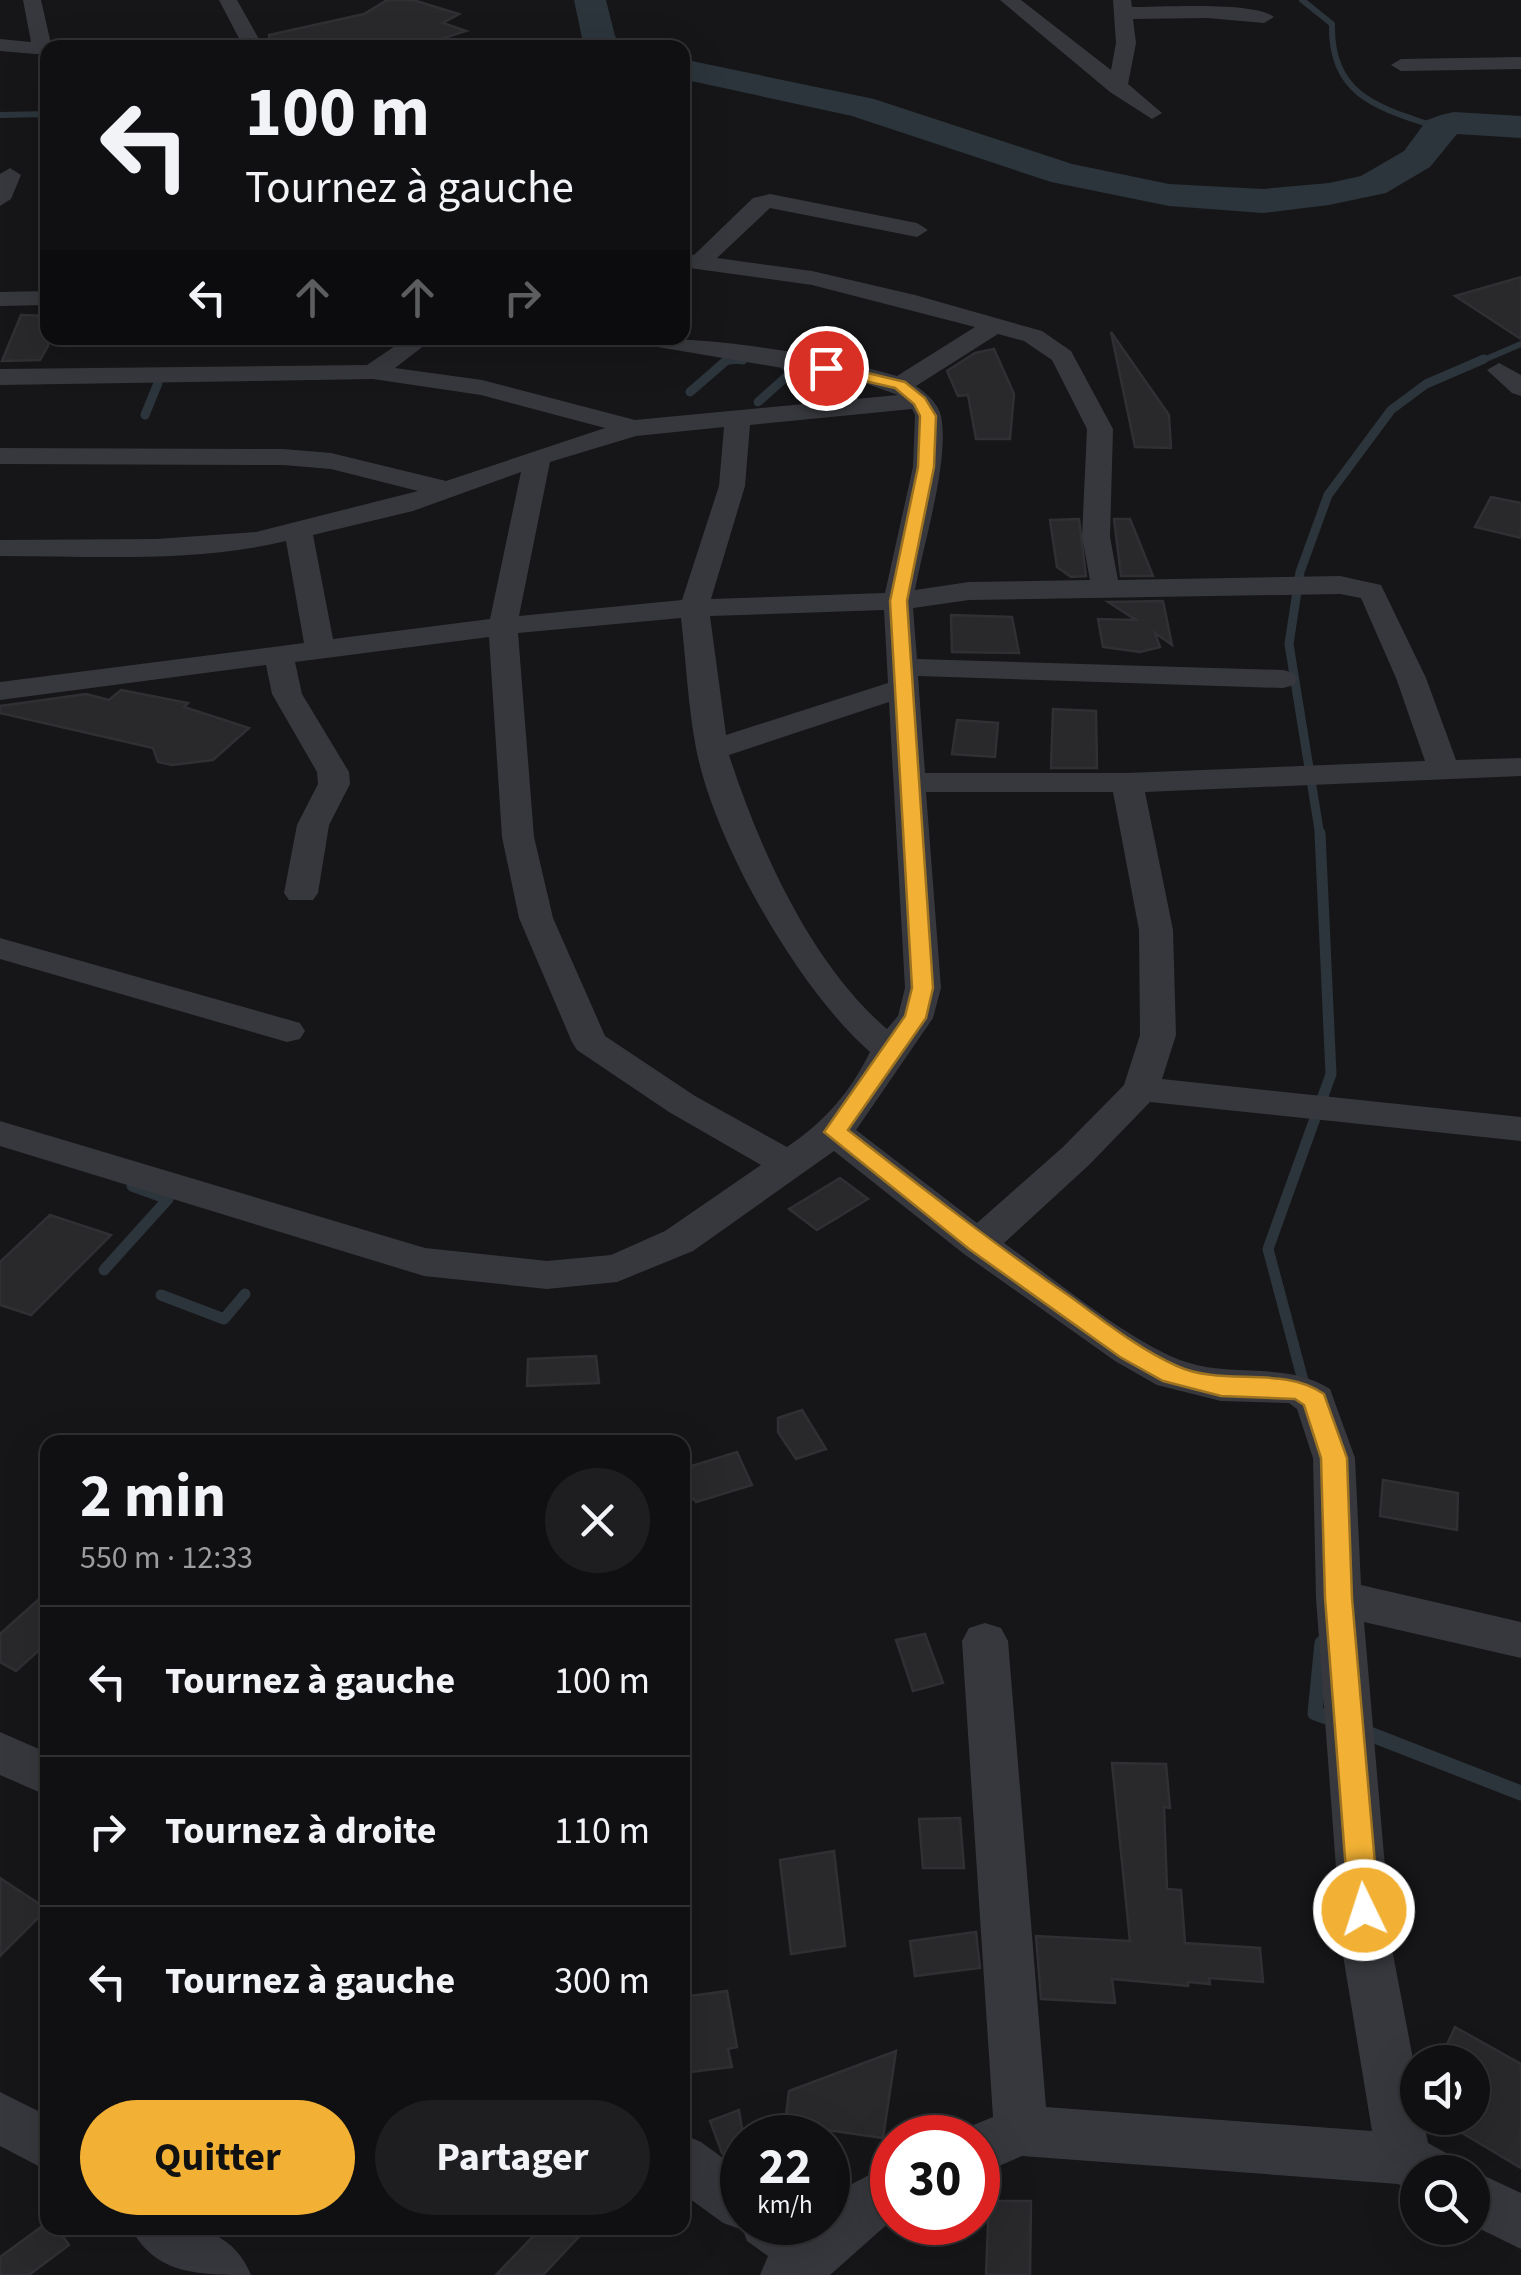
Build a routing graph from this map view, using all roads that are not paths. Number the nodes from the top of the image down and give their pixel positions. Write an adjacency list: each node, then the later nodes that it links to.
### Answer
1 (32, 0): 6 (street)
2 (228, 0): 7 (street)
3 (1009, 0): 12 (street)
4 (1123, 6): 5 (street); 12 (street)
5 (1264, 17)
6 (43, 40)
7 (250, 40)
8 (0, 45): 9 (street)
9 (40, 49)
10 (1521, 63): 11 (street)
11 (1401, 65)
12 (1117, 88): 13 (street)
13 (1152, 113)
14 (10, 174): 15 (street)
15 (0, 199)
16 (917, 230): 17 (street)
17 (692, 261): 20 (street)
18 (0, 298): 19 (street)
19 (40, 298)
20 (996, 324): 27 (street); 35 (street)
21 (412, 345): 24 (street)
22 (688, 345): 27 (street)
23 (1498, 370): 26 (street)
24 (372, 372): 25 (street); 29 (street)
25 (0, 378)
26 (1521, 388)
27 (910, 393): 28 (street); 36 (street)
28 (737, 421): 29 (street); 37 (street)
29 (635, 428): 31 (street)
30 (0, 456): 32 (street)
31 (538, 459): 32 (street); 38 (street)
32 (451, 490): 33 (street)
33 (298, 532): 34 (street); 39 (street)
34 (0, 548)
35 (1106, 586): 36 (street); 46 (street)
36 (898, 601): 37 (street); 41 (street)
37 (694, 608): 38 (street); 44 (street)
38 (502, 626): 39 (street); 57 (street)
39 (320, 650): 40 (street)
40 (279, 656): 43 (street); 49 (street)
41 (903, 678): 42 (street); 44 (street); 47 (street)
42 (1282, 679)
43 (0, 690)
44 (712, 750): 52 (street)
45 (1521, 768): 46 (street)
46 (1444, 772): 48 (street)
47 (909, 782): 48 (street); 52 (street)
48 (1128, 784): 53 (street)
49 (301, 893)
50 (0, 948): 51 (street)
51 (287, 1031)
52 (889, 1050): 55 (street)
53 (1140, 1089): 54 (street); 58 (street)
54 (1521, 1129)
55 (835, 1132): 57 (street); 58 (street)
56 (0, 1133): 57 (street)
57 (790, 1165)
58 (978, 1244): 59 (street)
59 (1339, 1598): 60 (street); 68 (street)
60 (1521, 1640)
61 (986, 1641): 64 (street)
62 (0, 1752): 63 (street)
63 (40, 1772)
64 (998, 2115)
65 (0, 2117): 67 (street)
66 (1000, 2140): 69 (street)
67 (40, 2141)
68 (1414, 2155)
69 (1400, 2165)
70 (690, 2166): 71 (street)
71 (720, 2188)
72 (870, 2203): 76 (street)
73 (1490, 2206): 74 (street)
74 (1521, 2222)
75 (169, 2235): 77 (street)
76 (789, 2250)
77 (223, 2275)

